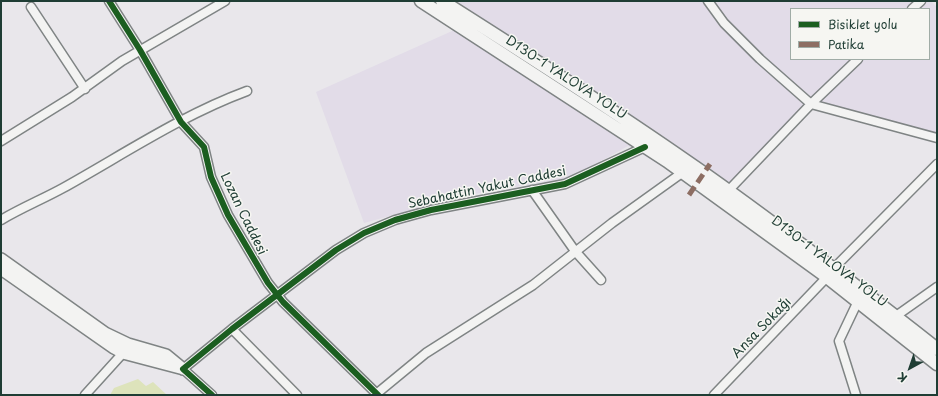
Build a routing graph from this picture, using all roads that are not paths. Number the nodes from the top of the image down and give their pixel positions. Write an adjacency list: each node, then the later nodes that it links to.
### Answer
1 (109, 1): 7 (street, Lozan Caddesi)
2 (225, 1): 7 (street)
3 (421, 1): 15 (highway, D130-1 YALOVA YOLU)
4 (442, 1): 18 (highway)
5 (708, 1): 11 (street)
6 (31, 7): 9 (street)
7 (140, 50): 9 (street); 12 (street, Lozan Caddesi)
8 (857, 60): 11 (street)
9 (85, 89): 14 (street)
10 (247, 91): 12 (street)
11 (811, 104): 13 (street); 20 (street)
12 (181, 122): 21 (street); 28 (street, Lozan Caddesi)
13 (937, 138)
14 (1, 141)
15 (643, 148): 17 (street); 18 (highway, D130-1 YALOVA YOLU); 19 (street, Sebahattin Yakut Caddesi)
16 (937, 164): 25 (street, Ansa Sokağı)
17 (679, 175): 22 (street); 25 (street)
18 (700, 178): 20 (highway); 25 (highway, D130-1 YALOVA YOLU)
19 (532, 190): 22 (street); 28 (street, Sebahattin Yakut Caddesi)
20 (728, 191): 25 (highway)
21 (1, 220)
22 (575, 251): 26 (street); 39 (street)
23 (1, 259): 35 (main road)
24 (1, 269): 33 (main road)
25 (828, 276): 29 (highway, D130-1 YALOVA YOLU); 30 (highway); 40 (street, Ansa Sokağı)
26 (601, 280)
27 (937, 287): 30 (street)
28 (277, 296): 31 (street, Sebahattin Yakut Caddesi); 39 (street, Lozan Caddesi)
29 (858, 301): 34 (highway, D130-1 YALOVA YOLU); 41 (street)
30 (896, 316): 32 (highway)
31 (232, 329): 35 (street, Sebahattin Yakut Caddesi); 38 (street)
32 (937, 349)
33 (123, 353): 35 (main road); 36 (street)
34 (937, 364)
35 (183, 369): 37 (street)
36 (85, 395)
37 (212, 395)
38 (297, 395)
39 (376, 395)
40 (715, 395)
41 (856, 395)

